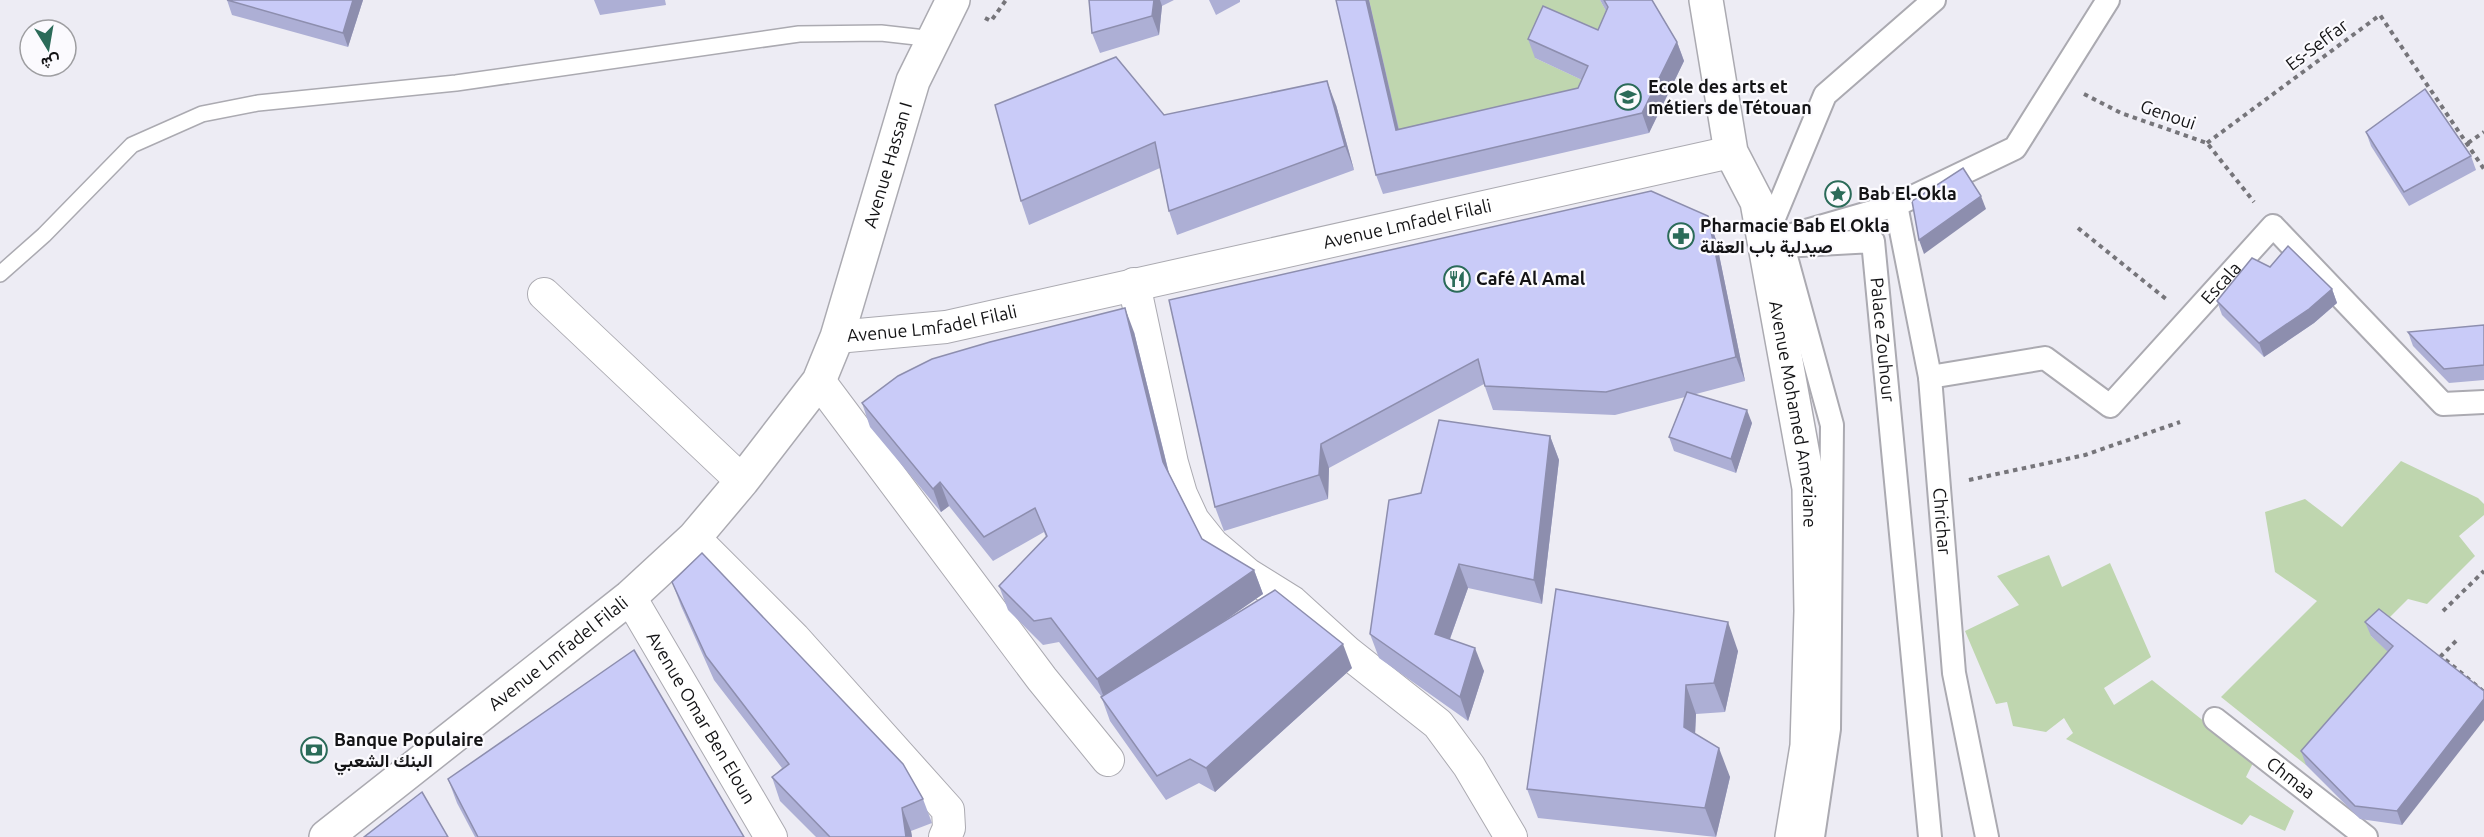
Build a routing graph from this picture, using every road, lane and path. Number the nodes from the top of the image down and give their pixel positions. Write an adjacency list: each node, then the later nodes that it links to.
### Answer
1 (953, 0): 5 (main road, Avenue Hassan I)
2 (1706, 0): 10 (main road, Avenue Mohamed Ameziane)
3 (1934, 0): 15 (street)
4 (2108, 0): 6 (street)
5 (934, 39): 16 (lane); 20 (main road, Avenue Hassan I)
6 (2056, 81): 8 (path, Genoui); 12 (street)
7 (2484, 132): 9 (path)
8 (2207, 143): 9 (path, Es-Seffar); 13 (path, Genoui)
9 (2468, 143): 11 (path, Es-Seffar)
10 (1731, 152): 15 (main road, Avenue Mohamed Ameziane); 17 (street, Avenue Lmfadel Filali)
11 (2484, 169)
12 (1896, 205): 15 (street); 21 (street, Chrichar)
13 (2273, 226): 19 (street, Escala); 23 (street)
14 (2078, 228): 19 (path)
15 (1764, 243): 41 (main road, Avenue Mohamed Ameziane)
16 (0, 274)
17 (1134, 284): 20 (street, Avenue Lmfadel Filali); 30 (street)
18 (544, 294): 25 (street)
19 (2190, 318): 21 (street, Escala)
20 (837, 337): 22 (main road, Avenue Lmfadel Filali)
21 (1930, 377): 26 (street, Chrichar)
22 (819, 381): 25 (main road, Avenue Lmfadel Filali); 36 (street)
23 (2484, 402)
24 (2180, 422): 26 (path)
25 (742, 481): 27 (main road, Avenue Lmfadel Filali)
26 (1939, 487): 44 (street, Chrichar)
27 (694, 538): 29 (main road, Avenue Lmfadel Filali); 39 (street)
28 (2484, 571): 31 (path)
29 (630, 597): 37 (main road, Avenue Lmfadel Filali); 38 (street, Avenue Omar Ben Eloun)
30 (1292, 602): 32 (street); 40 (street)
31 (2443, 611)
32 (1262, 620)
33 (2456, 641): 34 (path)
34 (2484, 692)
35 (2215, 719): 45 (street, Chmaa)
36 (1108, 760)
37 (326, 837)
38 (771, 837)
39 (945, 837)
40 (1511, 837)
41 (1792, 837)
42 (1813, 837): 43 (street, Palace Zouhour)
43 (1930, 837)
44 (1987, 837)
45 (2366, 837)

